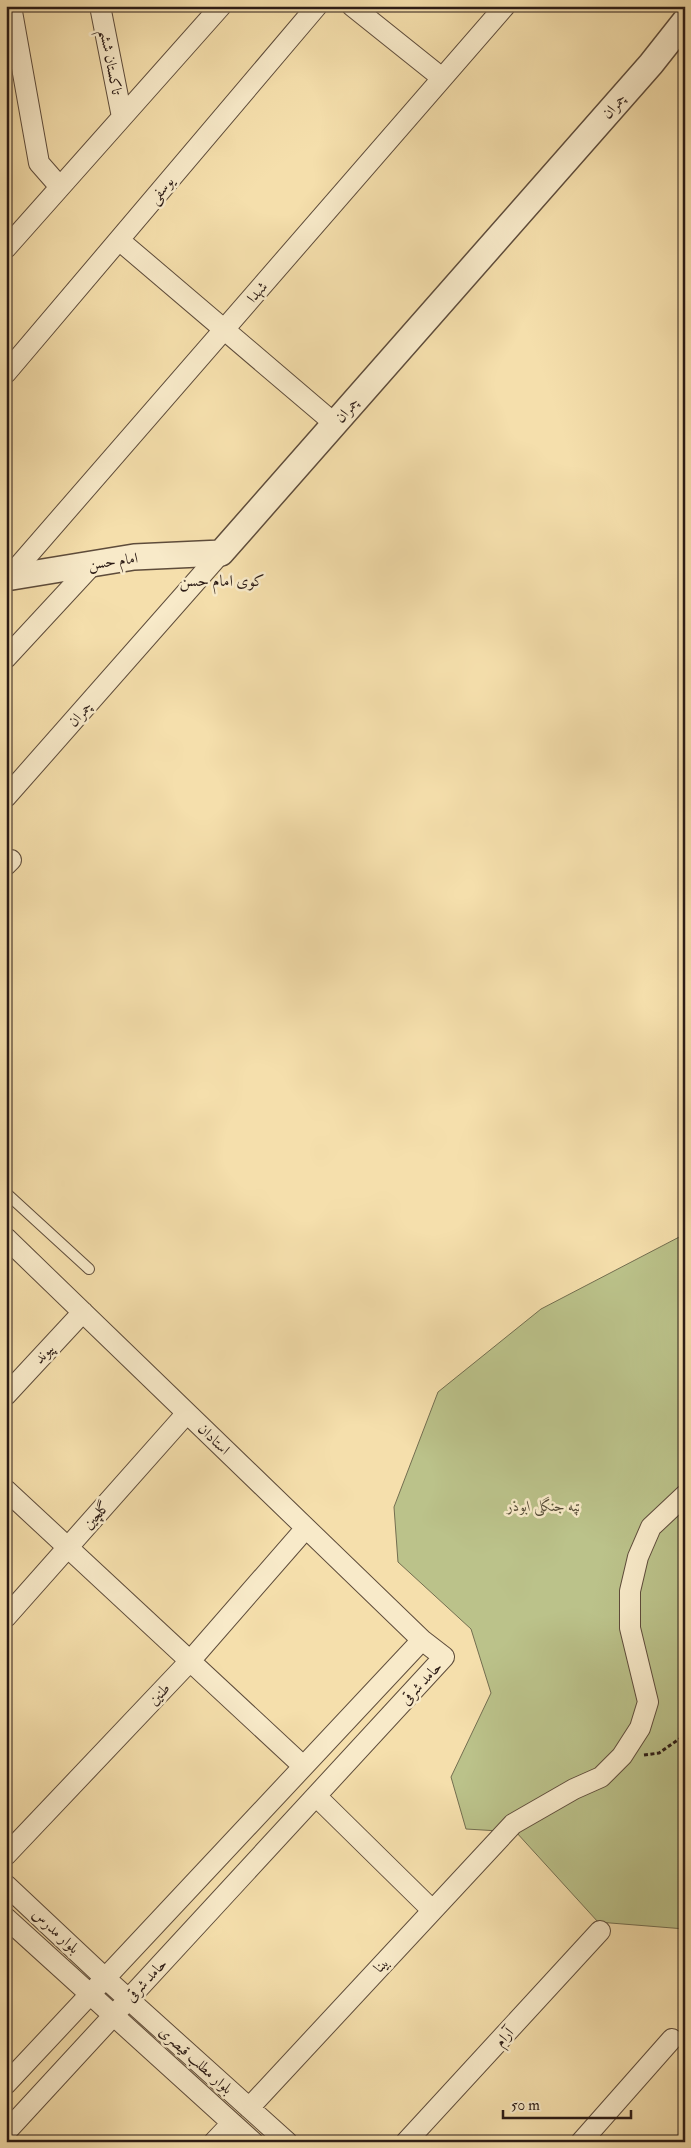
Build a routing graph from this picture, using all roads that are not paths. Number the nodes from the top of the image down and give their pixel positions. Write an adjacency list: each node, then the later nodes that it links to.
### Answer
1 (11, 6): 10 (street)
2 (100, 6): 9 (street, تاکستان ششم)
3 (317, 6): 11 (street, یوسفی)
4 (352, 6): 8 (street)
5 (505, 6): 8 (street, شهدا)
6 (213, 10): 9 (street)
7 (685, 21): 15 (street, چمران)
8 (442, 78): 13 (street, شهدا)
9 (122, 117): 10 (street)
10 (60, 187): 12 (street)
11 (119, 240): 13 (street); 14 (street, یوسفی)
12 (6, 248)
13 (224, 329): 15 (street); 18 (street, شهدا)
14 (6, 373)
15 (335, 424): 16 (street, چمران)
16 (221, 553): 17 (street, امام حسن); 20 (street, چمران)
17 (94, 563): 18 (street, امام حسن); 19 (street)
18 (8, 578)
19 (6, 658)
20 (6, 797)
21 (6, 1194): 23 (lane)
22 (6, 1238): 24 (street, استادان)
23 (89, 1269)
24 (82, 1312): 25 (street, پیوند); 26 (street, استادان)
25 (6, 1395)
26 (187, 1413): 29 (street, استادان); 30 (street, گلچین)
27 (6, 1490): 30 (street)
28 (685, 1495): 38 (street, بینا)
29 (306, 1528): 32 (street, استادان); 33 (street, طنین)
30 (68, 1547): 31 (street, گلچین); 33 (street)
31 (6, 1617)
32 (422, 1640): 34 (street, حامد شرقی); 35 (street, حامد شرقی)
33 (190, 1661): 34 (street); 36 (street, طنین)
34 (303, 1766): 41 (street, حامد شرقی)
35 (316, 1796): 38 (street); 43 (street, حامد شرقی)
36 (6, 1855)
37 (6, 1885): 41 (street, بلوار مدرس)
38 (432, 1910): 47 (street, بینا)
39 (6, 1918): 42 (street, بلوار مدرس)
40 (600, 1931): 53 (street, آرام)
41 (105, 1978): 42 (street, حامد شرقی); 43 (street, بلوار مطلب قیصری)
42 (89, 1995): 44 (street, بلوار مطلب قیصری); 46 (street, حامد شرقی)
43 (129, 1999): 44 (street, حامد شرقی); 47 (street, بلوار مطلب قیصری)
44 (113, 2016): 48 (street, بلوار مطلب قیصری); 49 (street, حامد شرقی)
45 (672, 2039): 54 (street)
46 (6, 2084)
47 (249, 2108): 52 (street, بلوار مطلب قیصری)
48 (232, 2124): 50 (street); 51 (street, بلوار مطلب قیصری)
49 (6, 2132)
50 (214, 2142)
51 (252, 2142)
52 (287, 2142)
53 (406, 2142)
54 (581, 2142)

